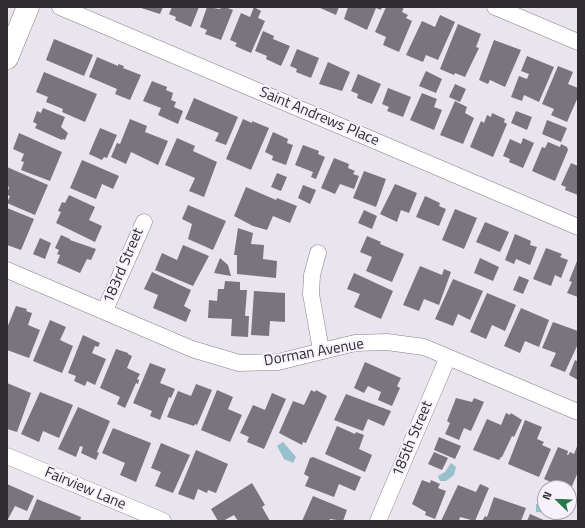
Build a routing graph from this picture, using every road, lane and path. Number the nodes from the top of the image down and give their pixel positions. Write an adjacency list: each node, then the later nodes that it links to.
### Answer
1 (28, 7): 5 (main road)
2 (60, 7): 7 (street, Saint Andrews Place)
3 (495, 7): 4 (street)
4 (578, 42)
5 (7, 58)
6 (144, 222): 10 (street, 183rd Street)
7 (578, 227)
8 (318, 253): 11 (street)
9 (7, 270): 10 (street, Dorman Avenue)
10 (105, 310): 11 (street, Dorman Avenue)
11 (321, 350): 12 (street, Dorman Avenue)
12 (448, 357): 13 (street, Dorman Avenue); 16 (street, 185th Street)
13 (578, 412)
14 (7, 456): 15 (street, Fairview Lane)
15 (163, 521)
16 (378, 521)

